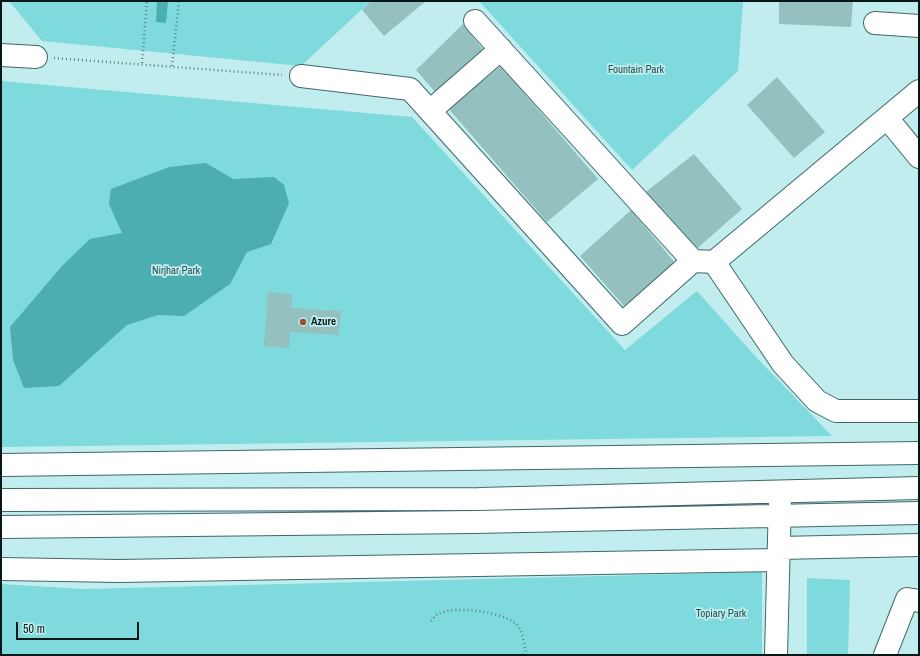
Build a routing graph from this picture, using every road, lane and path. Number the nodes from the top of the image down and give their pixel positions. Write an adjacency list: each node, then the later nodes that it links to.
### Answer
1 (147, 1): 9 (path)
2 (179, 1): 10 (path)
3 (475, 20): 6 (street)
4 (875, 23): 5 (street)
5 (919, 26)
6 (501, 49): 13 (street); 16 (street)
7 (1, 56): 8 (street)
8 (36, 57): 9 (path)
9 (142, 63): 10 (path)
10 (172, 66): 11 (path)
11 (301, 76): 13 (street)
12 (919, 91): 14 (street)
13 (430, 111): 16 (street)
14 (887, 118): 15 (street); 16 (street)
15 (919, 157)
16 (703, 261): 17 (street)
17 (919, 411)
18 (919, 453): 19 (street)
19 (1, 465)
20 (919, 488): 21 (street)
21 (780, 491): 22 (street); 24 (street)
22 (1, 500)
23 (919, 513): 24 (street)
24 (780, 516): 25 (street); 27 (street)
25 (1, 527)
26 (919, 545): 27 (street)
27 (779, 554): 28 (street); 32 (street)
28 (1, 569)
29 (919, 601): 33 (street)
30 (431, 620): 31 (path)
31 (523, 655)
32 (776, 655)
33 (884, 655)

